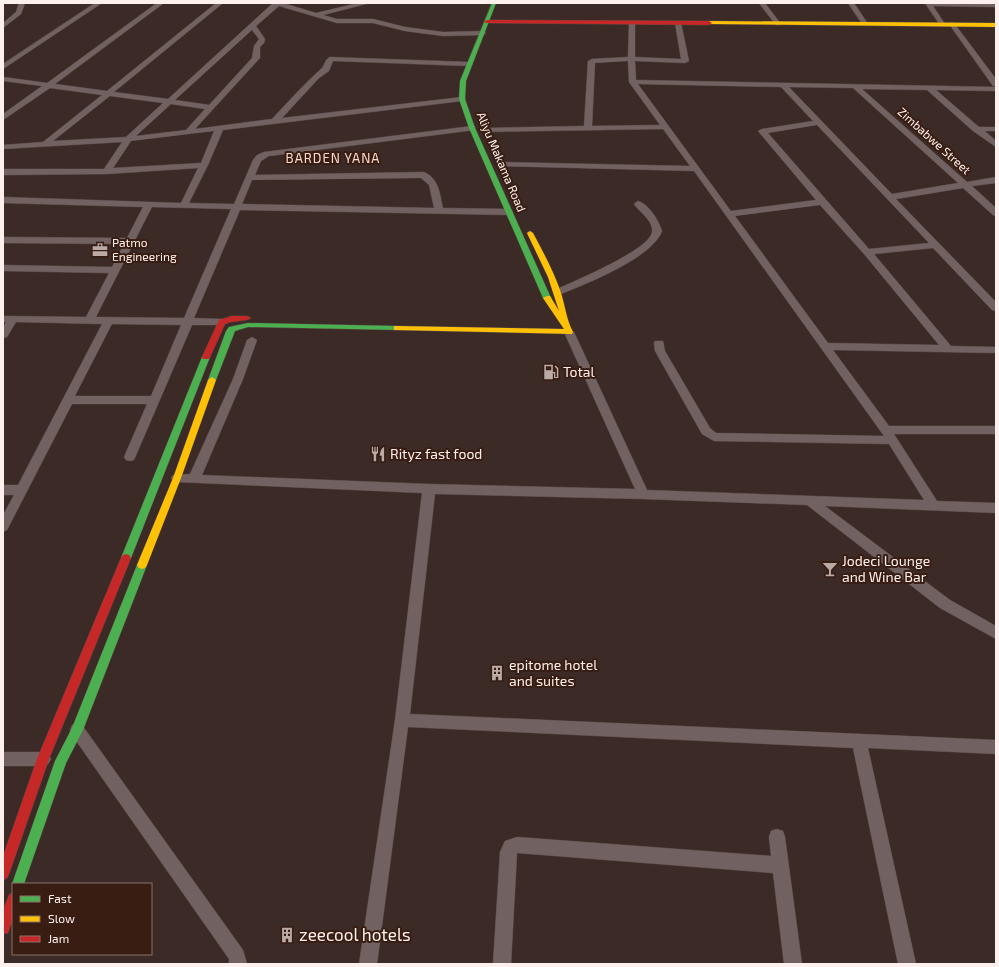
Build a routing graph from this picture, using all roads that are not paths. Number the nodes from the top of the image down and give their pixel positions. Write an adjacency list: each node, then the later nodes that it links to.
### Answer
1 (22, 3): 25 (street)
2 (98, 3): 30 (street)
3 (161, 3): 35 (street)
4 (220, 3): 40 (street)
5 (277, 3): 15 (street); 26 (street)
6 (300, 3): 15 (street)
7 (367, 3): 12 (street)
8 (494, 3): 17 (street, Aliyu Makama Road)
9 (502, 3): 17 (street, Aliyu Makama Road)
10 (762, 3): 20 (street)
11 (851, 3): 21 (street)
12 (356, 4): 16 (street)
13 (928, 4): 14 (street); 22 (street)
14 (996, 5)
15 (286, 6): 16 (street)
16 (318, 14): 27 (street)
17 (491, 22): 18 (street); 27 (street, Aliyu Makama Road); 36 (street, Aliyu Makama Road)
18 (632, 23): 19 (street); 28 (street)
19 (678, 23): 20 (street); 28 (street)
20 (778, 24): 21 (street)
21 (865, 24): 22 (street)
22 (942, 24): 23 (street)
23 (952, 24): 24 (street); 33 (street)
24 (996, 24)
25 (3, 26)
26 (253, 27): 42 (street); 43 (street)
27 (483, 33): 29 (street, Aliyu Makama Road)
28 (630, 59): 32 (street); 49 (street)
29 (469, 64): 41 (street, Aliyu Makama Road); 45 (street)
30 (3, 67)
31 (3, 79): 35 (street)
32 (633, 82): 34 (street); 47 (street)
33 (996, 84)
34 (783, 85): 37 (street); 46 (street)
35 (47, 86): 40 (street); 44 (street)
36 (472, 87)
37 (856, 87): 38 (street); 66 (street, Zimbabwe Street)
38 (930, 88): 39 (street); 51 (street)
39 (996, 89)
40 (108, 94): 42 (street); 56 (street)
41 (462, 99): 45 (street); 48 (street, Aliyu Makama Road)
42 (168, 102): 43 (street); 55 (street)
43 (210, 107): 54 (street)
44 (3, 118)
45 (275, 121): 50 (street)
46 (818, 124): 67 (street); 69 (street)
47 (665, 127): 49 (street); 61 (street)
48 (472, 128): 64 (street); 75 (street, Aliyu Makama Road)
49 (588, 128): 53 (street)
50 (219, 129): 54 (street); 60 (street)
51 (976, 129): 52 (street); 57 (street)
52 (996, 129)
53 (484, 130)
54 (187, 133): 55 (street)
55 (128, 139): 56 (street); 62 (street)
56 (44, 145): 58 (street)
57 (996, 145)
58 (3, 146)
59 (499, 164): 61 (street)
60 (204, 165): 62 (street); 72 (street)
61 (696, 169): 77 (street)
62 (107, 171): 63 (street)
63 (3, 172)
64 (249, 178): 73 (street); 74 (street)
65 (996, 180): 66 (street)
66 (965, 185): 67 (street); 76 (street, Zimbabwe Street)
67 (890, 197): 81 (street)
68 (3, 200): 70 (street)
69 (822, 202): 77 (street); 82 (street)
70 (149, 204): 72 (street); 80 (street)
71 (638, 204): 85 (street)
72 (184, 205): 73 (street)
73 (237, 207): 74 (street); 90 (street)
74 (439, 211): 75 (street)
75 (509, 212): 93 (street, Aliyu Makama Road)
76 (996, 213)
77 (728, 214): 97 (street)
78 (526, 224): 85 (street, Aliyu Makama Road)
79 (3, 240): 80 (street)
80 (129, 241): 84 (street)
81 (935, 245): 82 (street); 86 (street)
82 (867, 252): 98 (street)
83 (3, 268): 84 (street)
84 (114, 270): 88 (street)
85 (558, 292): 93 (street, Aliyu Makama Road)
86 (996, 308)
87 (8, 319): 88 (street); 94 (street)
88 (90, 319): 89 (street)
89 (109, 320): 90 (street); 100 (street)
90 (189, 321): 91 (street); 101 (street)
91 (221, 322): 92 (street); 115 (street)
92 (333, 323): 93 (street); 105 (street)
93 (567, 328): 110 (street)
94 (3, 335)
95 (252, 340): 106 (street)
96 (659, 344): 103 (street)
97 (824, 346): 98 (street); 103 (street)
98 (948, 349): 99 (street)
99 (996, 350)
100 (68, 400): 101 (street); 109 (street)
101 (155, 400): 104 (street)
102 (996, 430): 103 (street)
103 (889, 435): 112 (street)
104 (130, 457)
105 (177, 478): 106 (street); 116 (street)
106 (194, 479): 107 (street)
107 (428, 489): 110 (street); 118 (street)
108 (3, 490): 109 (street)
109 (22, 490): 114 (street)
110 (643, 494): 111 (street)
111 (811, 502): 112 (street); 117 (street)
112 (934, 506): 113 (street)
113 (996, 508)
114 (3, 526)
115 (129, 551): 116 (street); 123 (street)
116 (148, 551): 119 (street)
117 (996, 633)
118 (402, 720): 120 (street); 131 (street)
119 (76, 730): 127 (street); 130 (street)
120 (859, 740): 121 (street); 134 (street)
121 (996, 747)
122 (3, 758): 123 (street)
123 (43, 759): 126 (street)
124 (777, 837): 125 (street)
125 (780, 865): 132 (street); 133 (street)
126 (3, 874)
127 (18, 883)
128 (12, 902): 129 (street)
129 (3, 928)
130 (238, 964)
131 (368, 964)
132 (502, 964)
133 (793, 964)
134 (906, 964)

